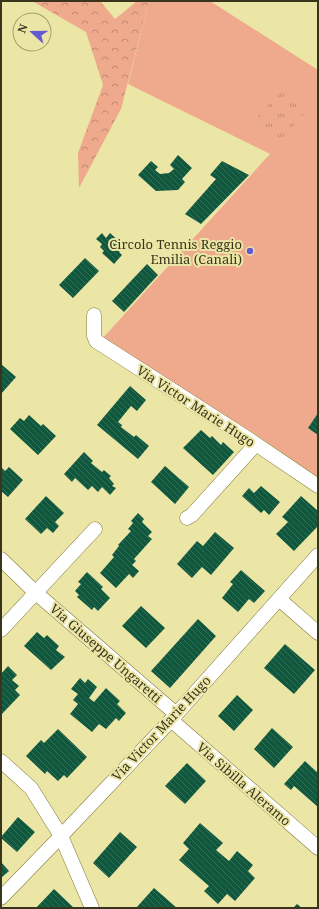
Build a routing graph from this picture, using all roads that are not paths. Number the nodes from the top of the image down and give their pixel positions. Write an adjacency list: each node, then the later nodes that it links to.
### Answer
1 (94, 315): 2 (street, Via Victor Marie Hugo)
2 (256, 444): 3 (street, Via Victor Marie Hugo); 4 (street)
3 (318, 486)
4 (187, 518)
5 (95, 528): 8 (street)
6 (318, 555): 9 (street, Via Victor Marie Hugo)
7 (1, 559): 8 (street, Via Giuseppe Ungaretti)
8 (36, 593): 10 (street); 12 (street, Via Giuseppe Ungaretti)
9 (279, 599): 11 (street); 12 (street, Via Victor Marie Hugo)
10 (1, 630)
11 (318, 634)
12 (173, 717): 14 (street, Via Victor Marie Hugo); 15 (street, Via Sibilla Aleramo)
13 (1, 761): 14 (street)
14 (61, 836): 16 (street, Via Victor Marie Hugo); 17 (street)
15 (318, 848)
16 (1, 898)
17 (92, 908)

